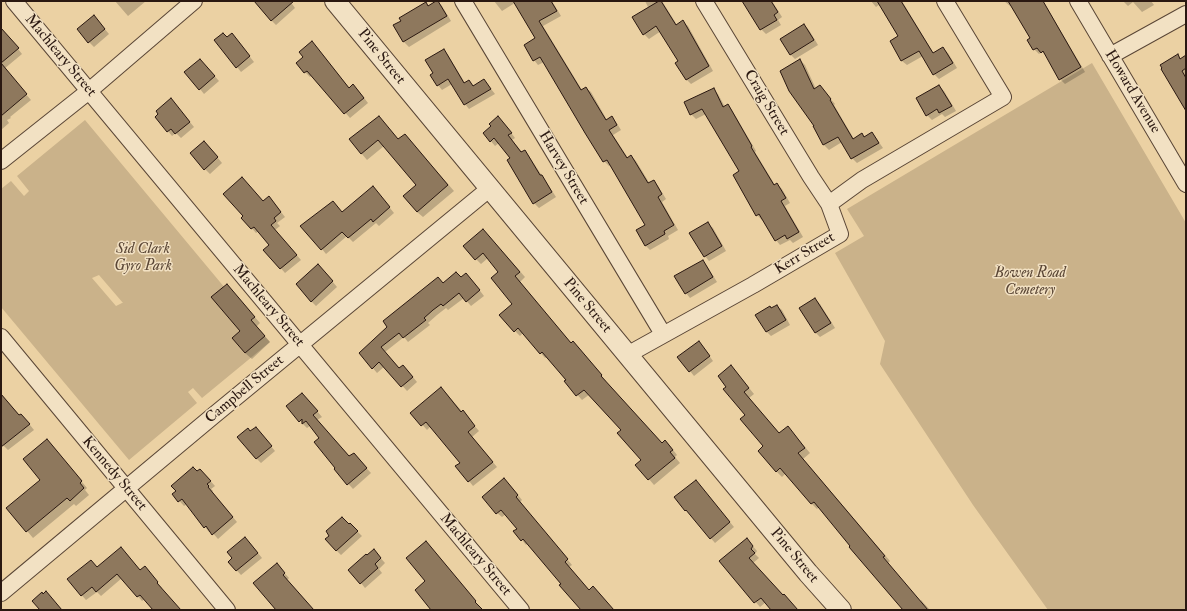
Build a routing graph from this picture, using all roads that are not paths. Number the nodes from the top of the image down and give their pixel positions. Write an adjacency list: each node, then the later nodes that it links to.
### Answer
1 (14, 1): 10 (street, Machleary Street)
2 (194, 1): 10 (street)
3 (463, 1): 15 (street, Harvey Street)
4 (704, 1): 14 (street, Craig Street)
5 (945, 1): 14 (street)
6 (1078, 1): 9 (street, Howard Avenue)
7 (344, 4): 13 (street, Pine Street)
8 (1186, 14): 9 (street)
9 (1110, 56): 12 (street, Howard Avenue)
10 (90, 91): 11 (street); 17 (street, Machleary Street)
11 (1, 161)
12 (1186, 184)
13 (489, 189): 17 (street, Campbell Street); 18 (street, Pine Street)
14 (829, 204): 15 (street, Kerr Street)
15 (663, 334): 18 (street, Kerr Street)
16 (1, 337): 19 (street, Kennedy Street)
17 (300, 345): 19 (street, Campbell Street); 22 (street, Machleary Street)
18 (627, 355): 23 (street, Pine Street)
19 (126, 489): 20 (street, Campbell Street); 21 (street, Kennedy Street)
20 (1, 593)
21 (227, 610)
22 (521, 610)
23 (841, 610)

